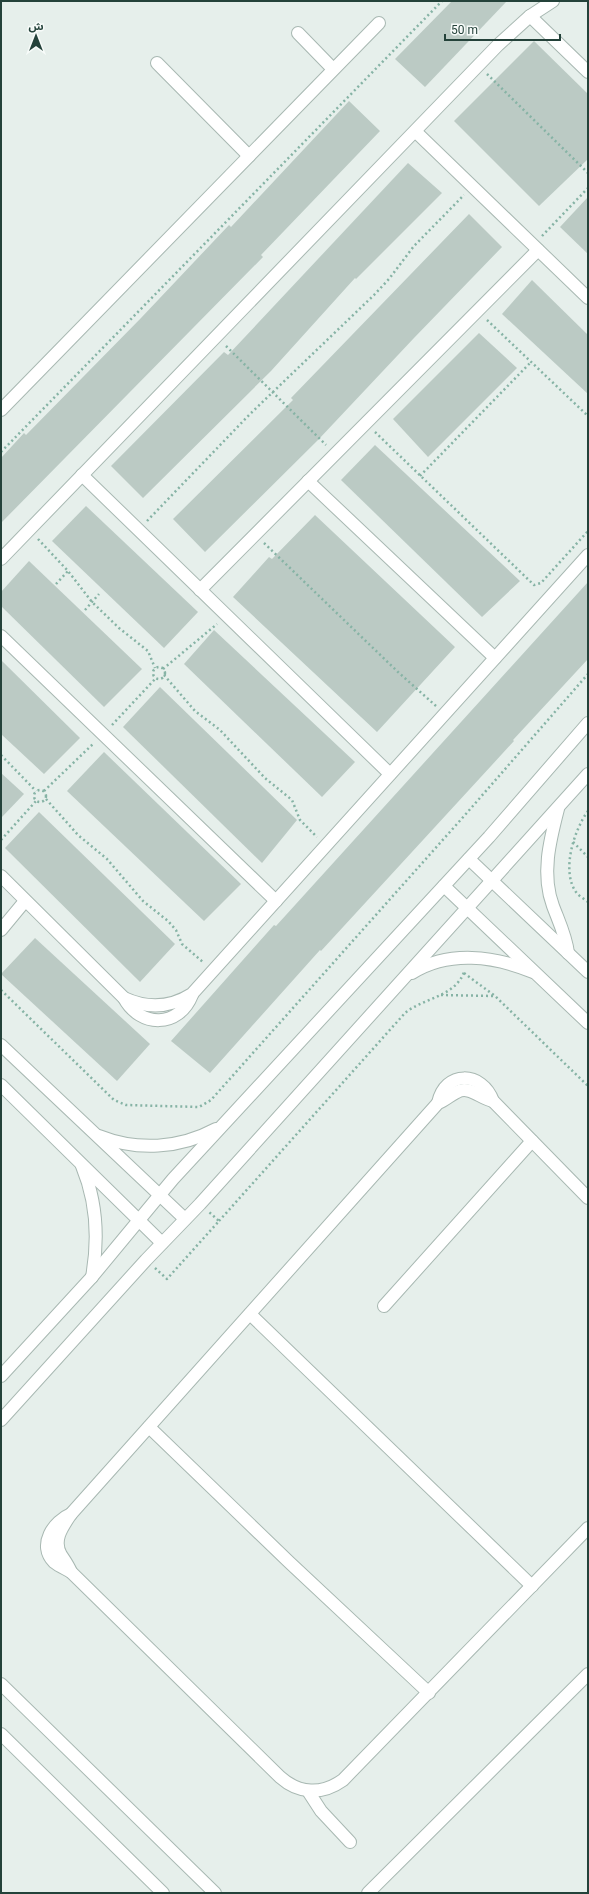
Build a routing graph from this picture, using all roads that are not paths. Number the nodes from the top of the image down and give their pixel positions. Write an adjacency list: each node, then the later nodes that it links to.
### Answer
1 (553, 1): 2 (street)
2 (530, 16): 7 (street); 8 (street)
3 (379, 23): 6 (street)
4 (298, 33): 6 (street)
5 (157, 63): 9 (street)
6 (333, 69): 9 (street)
7 (588, 72)
8 (416, 132): 10 (street); 13 (street)
9 (249, 156): 12 (street)
10 (535, 247): 11 (street); 14 (street)
11 (588, 298)
12 (1, 410)
13 (82, 475): 16 (street); 17 (street)
14 (308, 481): 17 (street); 19 (street)
15 (588, 555): 19 (street)
16 (1, 559)
17 (200, 590): 21 (street)
18 (1, 636): 29 (street)
19 (495, 658): 21 (street)
20 (588, 723): 24 (street)
21 (390, 774): 29 (street)
22 (588, 774): 23 (street)
23 (559, 806): 26 (street); 32 (street)
24 (468, 859): 26 (street); 27 (street)
25 (1, 876): 28 (street)
26 (491, 881): 30 (street); 32 (street)
27 (444, 886): 30 (street); 39 (street)
28 (26, 901): 29 (street); 31 (street)
29 (276, 901)
30 (467, 907): 34 (street); 35 (street)
31 (1, 930)
32 (568, 953): 33 (street)
33 (588, 972)
34 (538, 974): 35 (street); 36 (street)
35 (402, 979): 45 (street)
36 (588, 1023)
37 (1, 1045): 40 (street)
38 (1, 1085): 42 (street)
39 (222, 1125): 40 (street); 43 (street)
40 (94, 1134): 43 (street)
41 (532, 1141): 44 (street); 49 (street); 50 (street)
42 (80, 1161): 46 (street); 48 (street)
43 (160, 1195): 45 (street); 46 (street)
44 (588, 1198)
45 (185, 1219): 47 (street)
46 (139, 1220): 47 (street); 48 (street)
47 (162, 1243): 52 (street)
48 (91, 1278): 51 (street)
49 (384, 1306)
50 (250, 1314): 53 (street); 55 (street)
51 (1, 1376)
52 (1, 1420)
53 (149, 1427): 58 (street); 60 (street)
54 (588, 1528): 55 (street)
55 (532, 1586): 58 (street)
56 (588, 1674): 64 (street)
57 (1, 1684): 63 (street)
58 (429, 1693): 60 (street)
59 (1, 1734): 62 (street)
60 (308, 1791): 61 (street)
61 (350, 1842)
62 (163, 1893)
63 (215, 1893)
64 (368, 1893)

